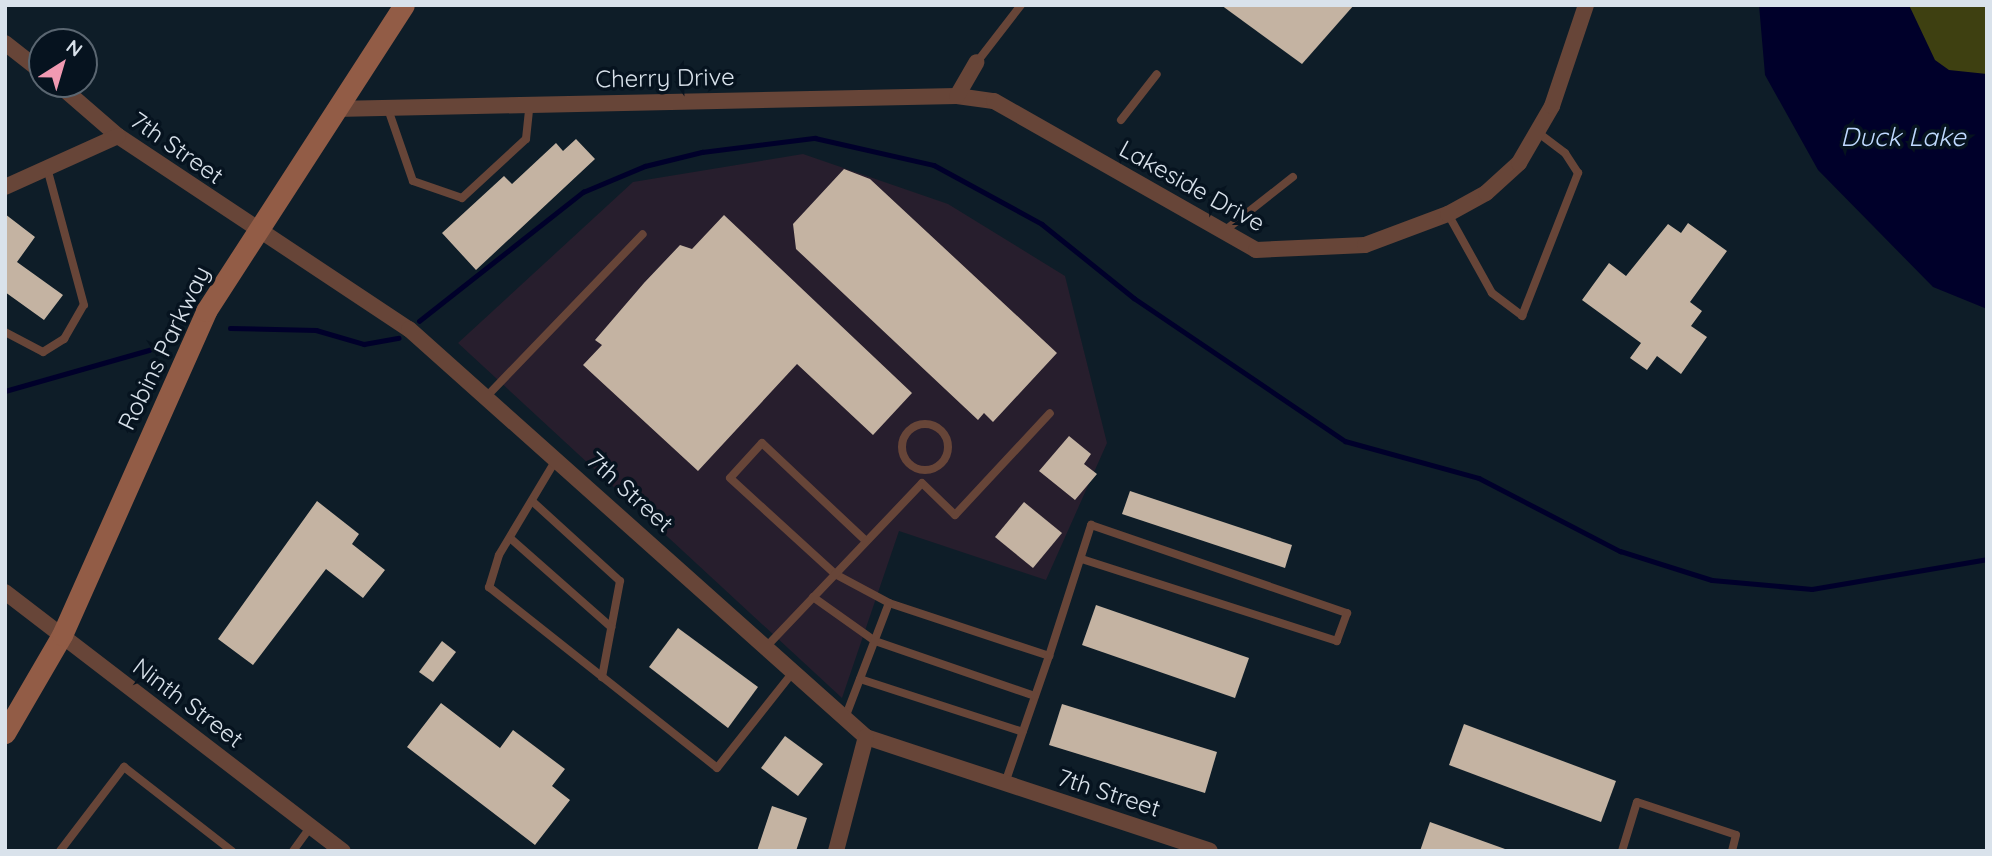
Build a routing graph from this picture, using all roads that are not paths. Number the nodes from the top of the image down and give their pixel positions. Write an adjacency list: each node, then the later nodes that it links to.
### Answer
1 (404, 5): 11 (street, Robins Parkway)
2 (1021, 5): 6 (lane)
3 (1586, 5): 14 (street, Lakeside Drive)
4 (5, 43): 5 (street)
5 (28, 61)
6 (977, 62): 8 (street)
7 (1157, 74): 13 (lane)
8 (957, 96): 10 (street, Cherry Drive); 21 (street, Lakeside Drive)
9 (74, 98): 15 (street, 7th Street)
10 (530, 103): 12 (street, Cherry Drive); 12 (lane)
11 (335, 109): 12 (street, Cherry Drive); 20 (street, Robins Parkway)
12 (388, 109)
13 (1121, 120)
14 (1538, 133): 19 (street, Lakeside Drive); 19 (lane)
15 (118, 136): 16 (street); 20 (street, 7th Street)
16 (46, 165): 18 (street); 23 (lane)
17 (1293, 177): 21 (lane)
18 (5, 187)
19 (1448, 214): 21 (street, Lakeside Drive)
20 (255, 230): 24 (street, 7th Street); 38 (street, Robins Parkway)
21 (1223, 232)
22 (643, 234): 24 (lane)
23 (5, 332)
24 (488, 396): 26 (street, 7th Street)
25 (1050, 413): 28 (lane)
26 (558, 457): 29 (lane); 40 (street, 7th Street)
27 (922, 470): 27 (lane); 28 (lane)
28 (922, 483): 31 (lane)
29 (532, 501): 30 (lane); 37 (lane)
30 (510, 538): 37 (lane); 43 (lane)
31 (866, 541): 33 (lane); 33 (lane)
32 (1081, 559): 32 (lane); 41 (lane)
33 (835, 574): 35 (lane); 36 (lane)
34 (5, 592): 38 (street, Ninth Street)
35 (813, 597): 39 (lane); 40 (lane)
36 (889, 603): 39 (lane); 41 (lane)
37 (611, 627): 43 (lane)
38 (62, 635): 48 (street, Robins Parkway); 51 (street, Ninth Street)
39 (875, 641): 44 (lane); 45 (lane)
40 (766, 648): 42 (street, 7th Street)
41 (1049, 656): 45 (lane)
42 (793, 671): 43 (lane); 46 (street, 7th Street)
43 (602, 677)
44 (860, 679): 46 (lane); 47 (lane)
45 (1035, 696): 47 (lane)
46 (845, 718): 49 (street, 7th Street)
47 (1023, 732): 50 (lane)
48 (5, 733)
49 (866, 737): 50 (street, 7th Street); 56 (street)
50 (1005, 783): 57 (street, 7th Street)
51 (311, 826): 54 (lane); 55 (street, Ninth Street)
52 (60, 851): 53 (lane)
53 (232, 851)
54 (293, 851)
55 (343, 851)
56 (836, 851)
57 (1210, 851)
58 (1622, 851): 59 (lane)
59 (1732, 851)

